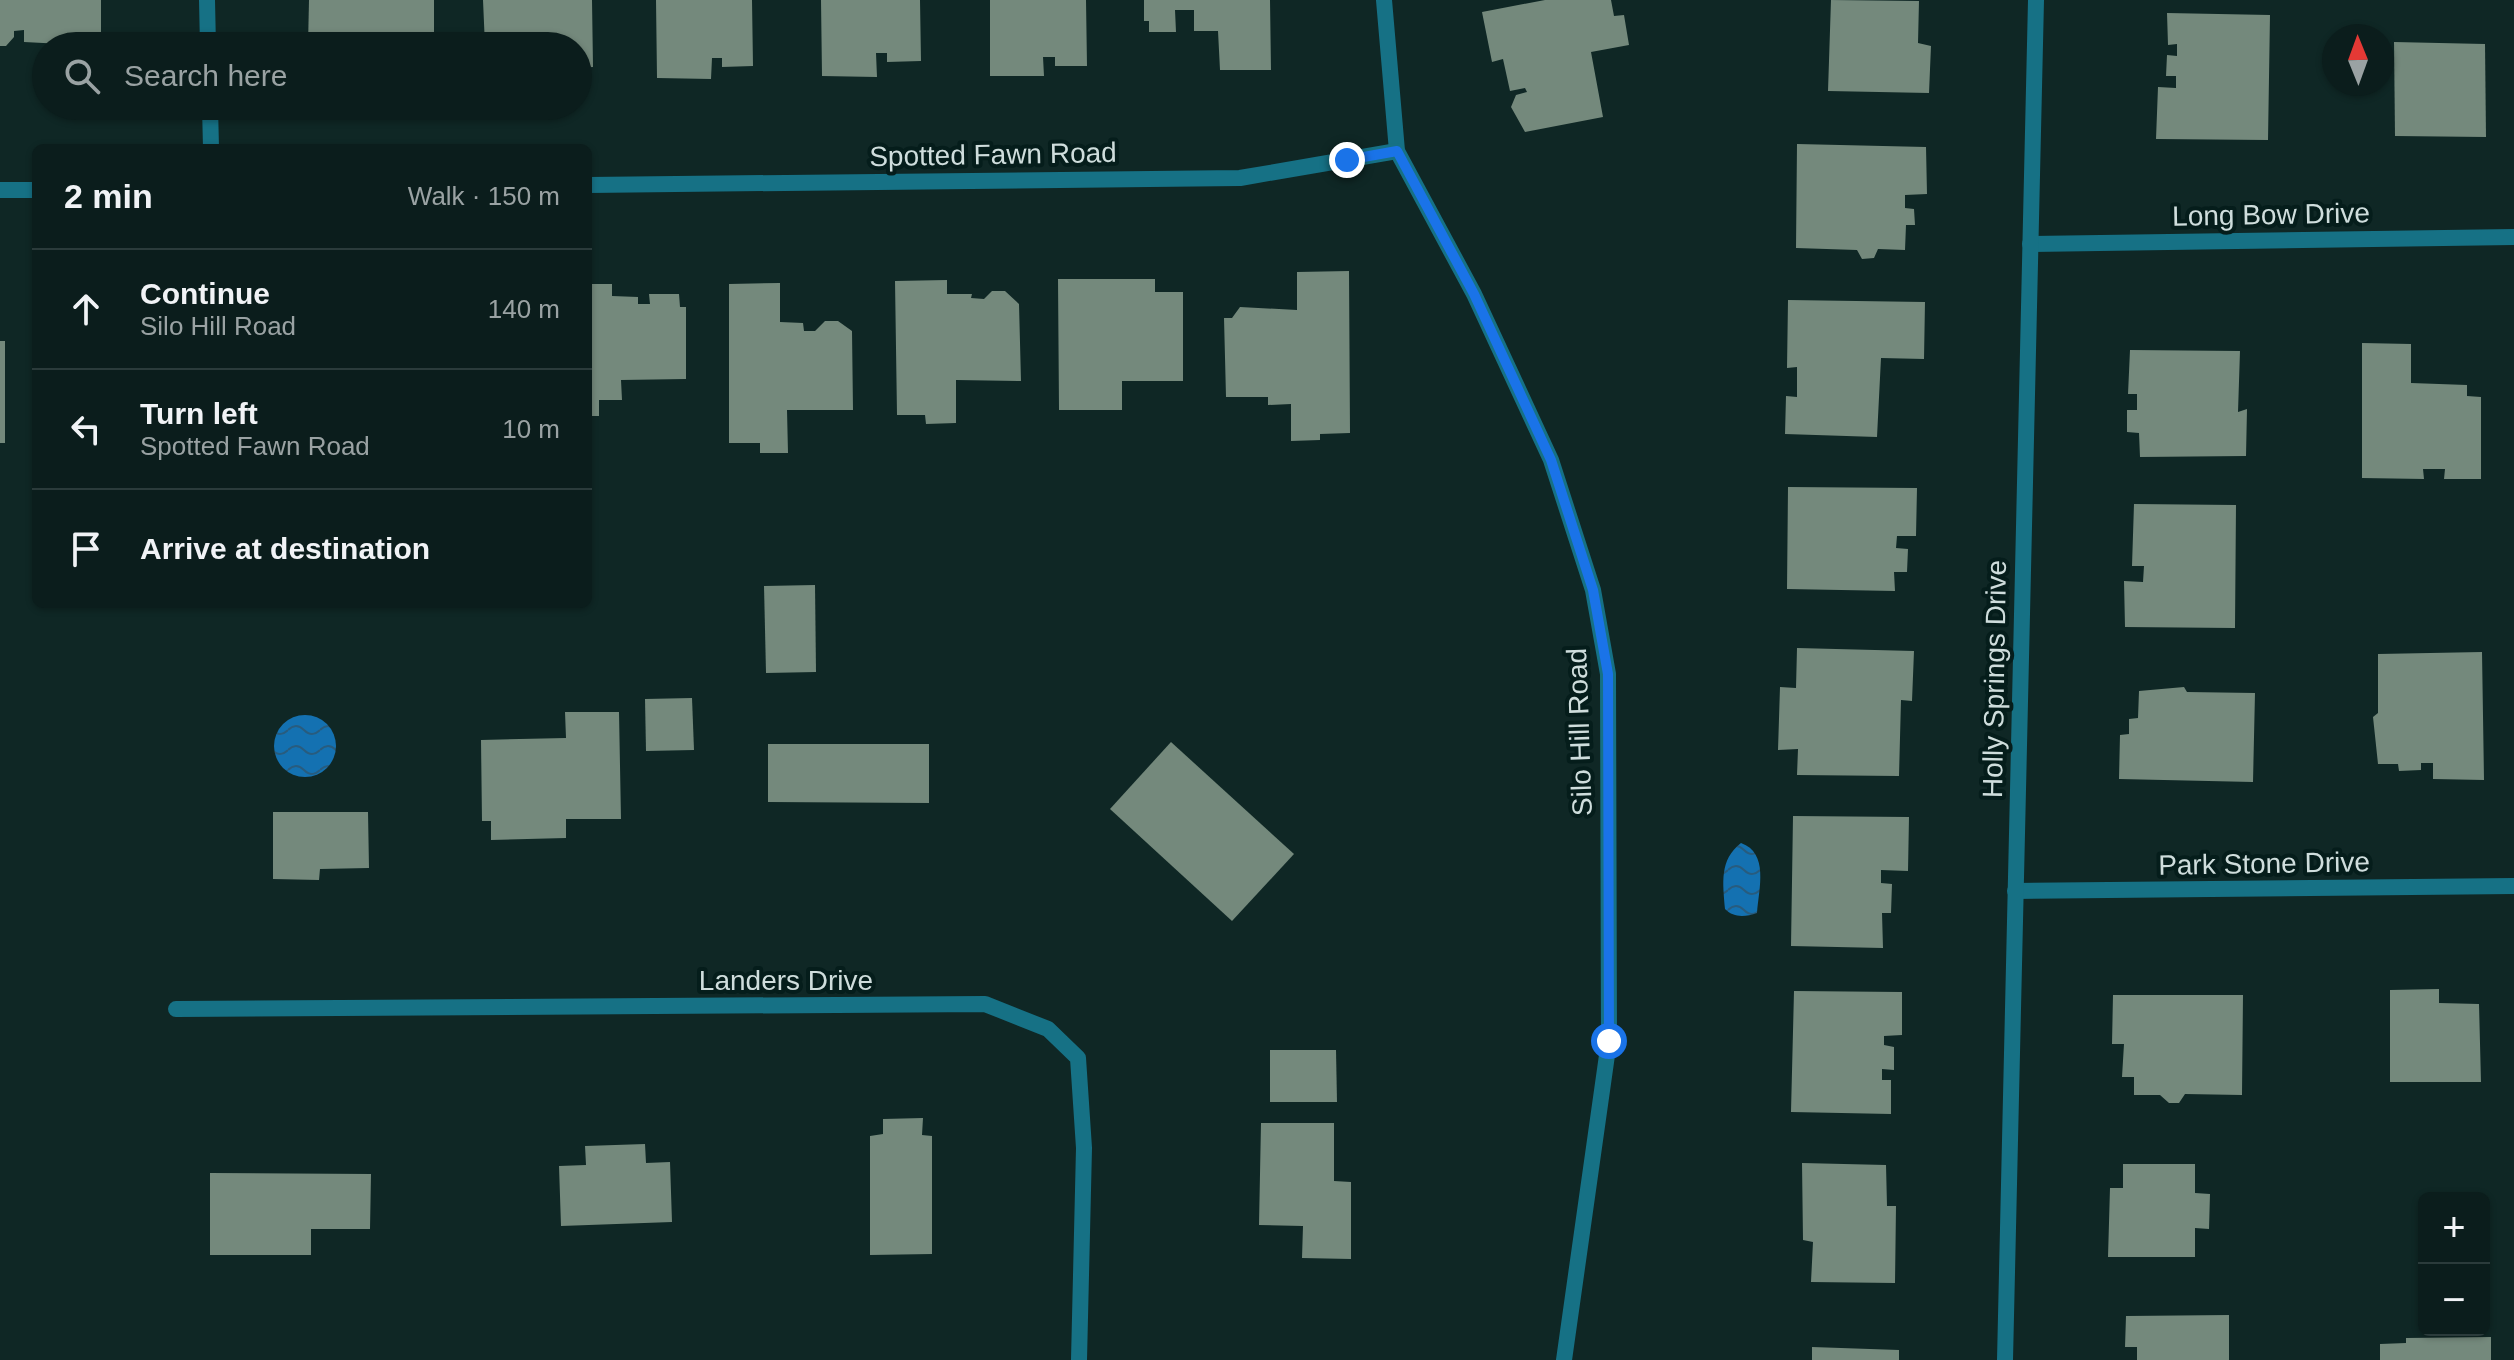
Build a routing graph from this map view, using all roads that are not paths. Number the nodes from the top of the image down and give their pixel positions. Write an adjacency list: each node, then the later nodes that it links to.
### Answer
1 (207, 0): 4 (street)
2 (1384, 0): 7 (street, Silo Hill Road)
3 (2036, 0): 12 (street, Holly Springs Drive)
4 (208, 32)
5 (210, 120): 6 (street)
6 (211, 144)
7 (1397, 151): 8 (street, Spotted Fawn Road); 17 (street, Silo Hill Road)
8 (592, 185)
9 (0, 190): 10 (street)
10 (32, 190)
11 (2514, 237): 12 (street, Long Bow Drive)
12 (2030, 244): 14 (street, Holly Springs Drive)
13 (2514, 886): 14 (street, Park Stone Drive)
14 (2015, 891): 18 (street, Holly Springs Drive)
15 (176, 1009): 16 (street, Landers Drive)
16 (1079, 1360)
17 (1564, 1360)
18 (2005, 1360)

